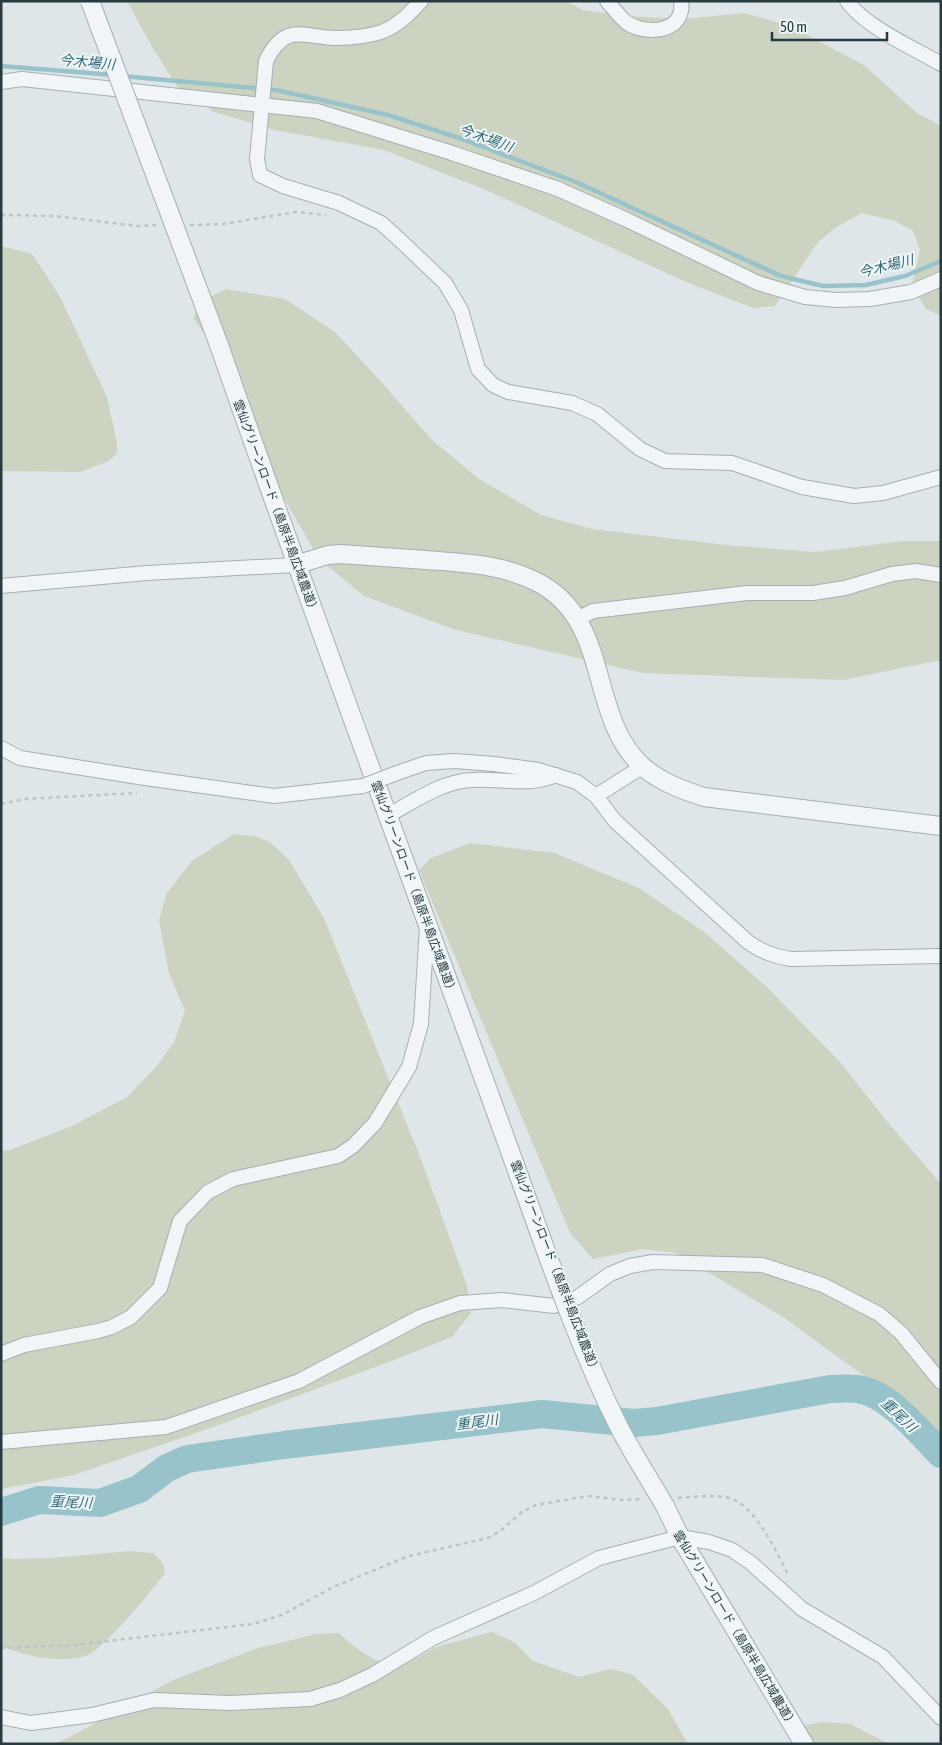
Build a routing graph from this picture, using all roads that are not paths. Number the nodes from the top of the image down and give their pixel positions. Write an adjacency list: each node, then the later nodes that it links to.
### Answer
1 (90, 1): 11 (street, 雲仙グリーンロード（島原半島広域農道）, bridge)
2 (421, 1): 8 (street)
3 (607, 1): 4 (street)
4 (681, 1)
5 (847, 1): 6 (street)
6 (941, 64)
7 (1, 82): 8 (street)
8 (262, 102): 9 (street); 10 (street)
9 (941, 279)
10 (941, 477)
11 (296, 565): 13 (street); 14 (street); 19 (street, 雲仙グリーンロード（島原半島広域農道）)
12 (941, 575): 14 (street)
13 (1, 586)
14 (577, 619): 16 (street)
15 (1, 748): 17 (street, bridge)
16 (643, 766): 18 (street); 20 (street)
17 (556, 775): 18 (street); 19 (street)
18 (596, 796): 22 (street)
19 (387, 816): 21 (street, 雲仙グリーンロード（島原半島広域農道）)
20 (941, 826)
21 (427, 920): 23 (street); 26 (street, 雲仙グリーンロード（島原半島広域農道）, bridge)
22 (941, 956)
23 (1, 1354)
24 (941, 1382): 25 (street)
25 (1, 1442)
26 (680, 1537): 27 (street); 28 (street); 29 (street, 雲仙グリーンロード（島原半島広域農道）)
27 (1, 1717)
28 (941, 1718)
29 (804, 1744)

